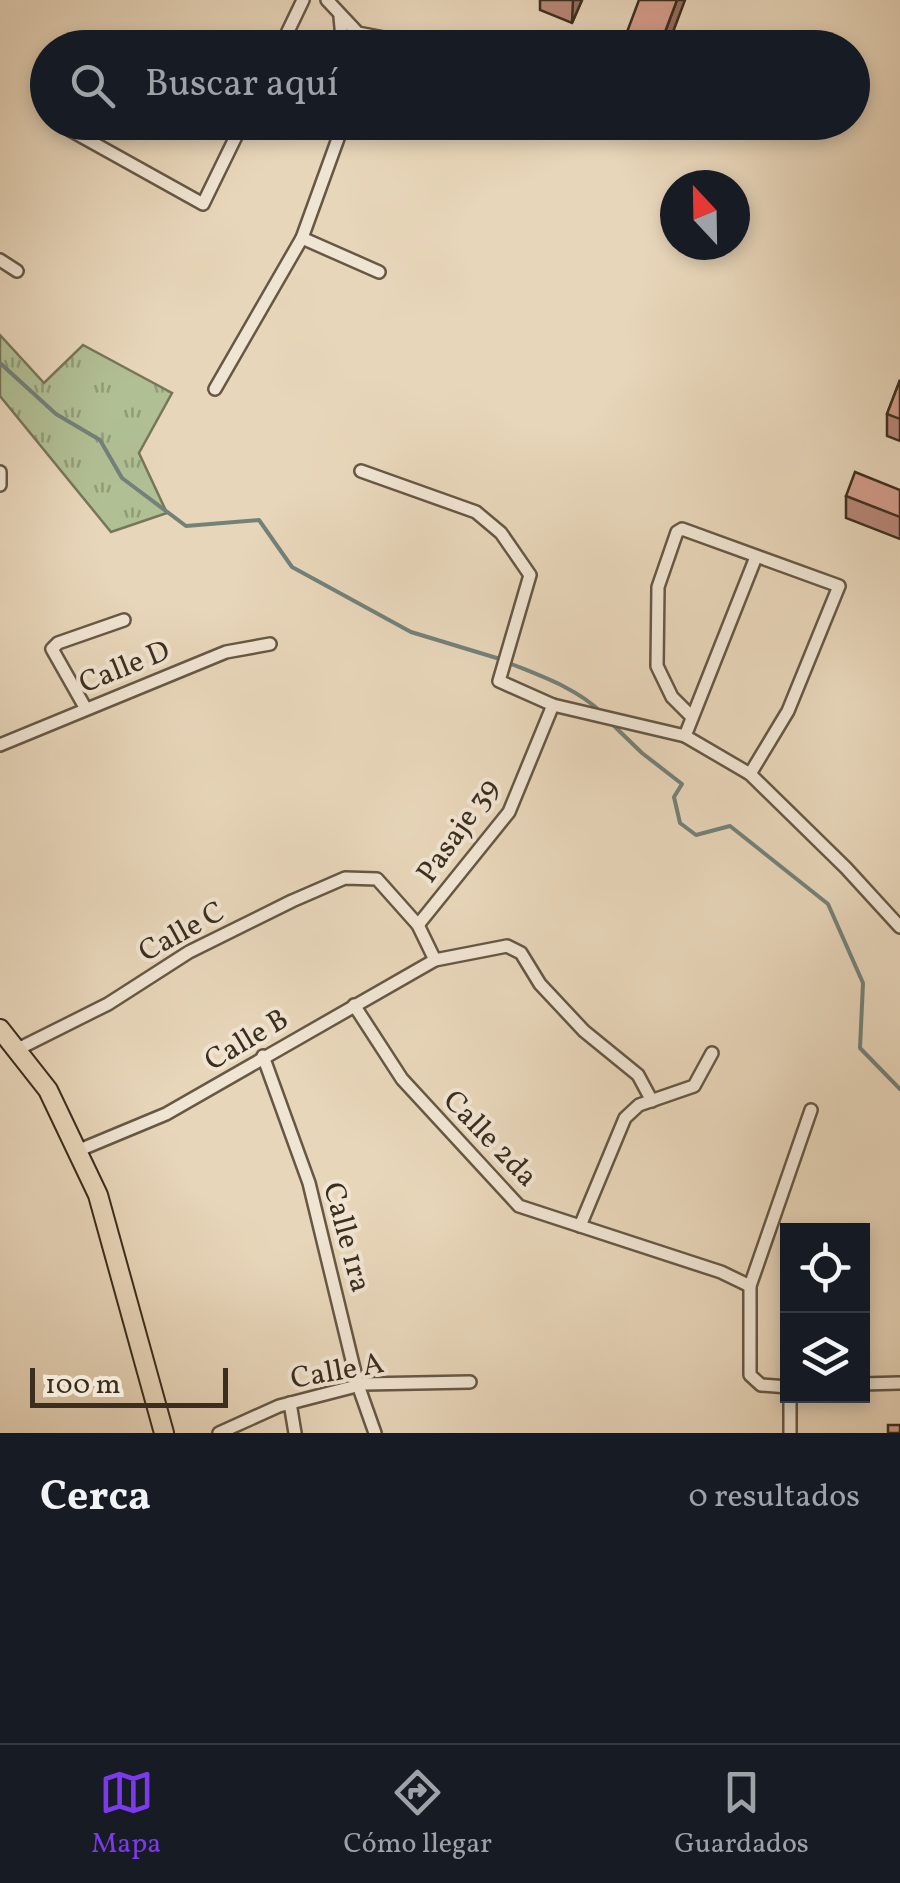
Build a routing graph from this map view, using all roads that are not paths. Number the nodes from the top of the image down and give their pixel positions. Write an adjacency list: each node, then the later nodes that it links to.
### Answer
1 (304, 0): 4 (street)
2 (327, 0): 3 (street)
3 (340, 13): 5 (street); 6 (street)
4 (289, 30)
5 (341, 30)
6 (355, 30)
7 (88, 140): 8 (street)
8 (234, 140)
9 (337, 140): 10 (street)
10 (302, 238): 13 (street); 14 (street)
11 (0, 260): 12 (street)
12 (17, 272)
13 (379, 272)
14 (215, 389)
15 (361, 471): 19 (street)
16 (756, 557): 21 (street); 21 (street); 24 (street)
17 (124, 620): 20 (street)
18 (270, 644): 20 (street, Calle D)
19 (553, 706): 22 (street); 25 (street, Pasaje 39)
20 (86, 708): 23 (street, Calle D)
21 (692, 717): 22 (street)
22 (685, 736): 24 (street)
23 (0, 745)
24 (750, 774): 26 (street)
25 (418, 926): 27 (street); 30 (street, Calle C)
26 (900, 926)
27 (435, 960): 28 (street, Calle B); 33 (street, Calle B)
28 (354, 1005): 32 (street, Calle B); 36 (street, Calle 2da)
29 (0, 1029): 30 (main road)
30 (16, 1050): 35 (main road)
31 (712, 1053): 33 (street)
32 (263, 1056): 35 (street, Calle B); 41 (street, Calle 1ra)
33 (652, 1101): 36 (street)
34 (811, 1110): 37 (street)
35 (77, 1151): 45 (main road)
36 (580, 1226): 37 (street, Calle 2da)
37 (750, 1286): 42 (street)
38 (470, 1382): 41 (street, Calle A)
39 (900, 1383): 40 (street)
40 (870, 1384)
41 (358, 1386): 43 (street, Calle A); 48 (street, Calle 1ra)
42 (780, 1386)
43 (290, 1403): 46 (street, Calle A); 47 (street)
44 (790, 1403): 49 (street)
45 (164, 1433)
46 (218, 1433)
47 (295, 1433)
48 (375, 1433)
49 (790, 1433)

